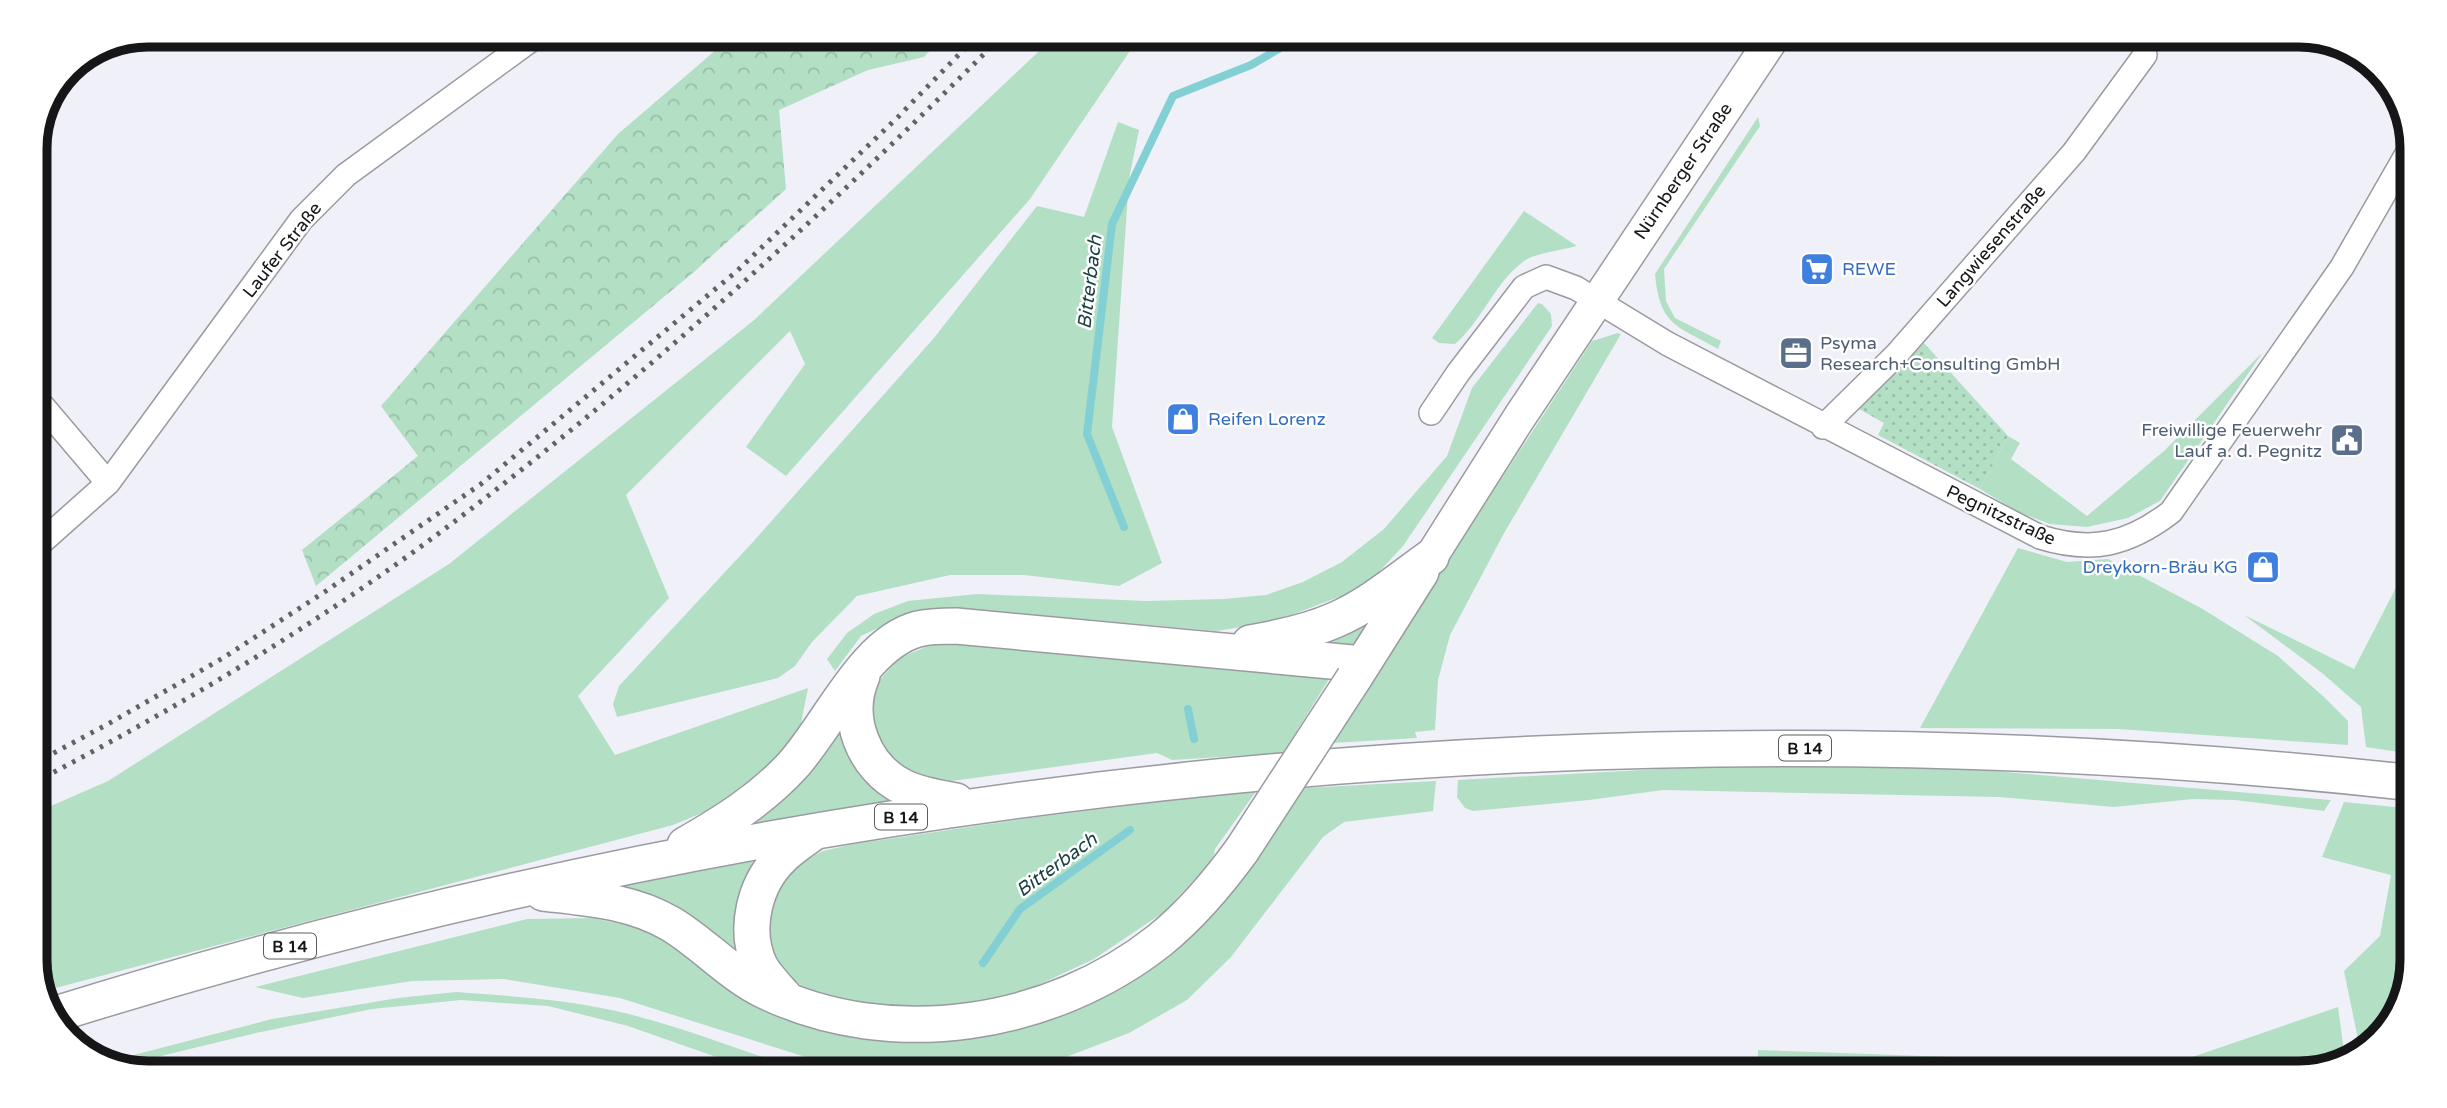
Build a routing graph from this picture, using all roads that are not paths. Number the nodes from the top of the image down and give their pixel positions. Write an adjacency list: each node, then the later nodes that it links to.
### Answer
1 (521, 47): 9 (street, Laufer Straße)
2 (1766, 47): 5 (main road, Nürnberger Straße)
3 (2145, 55): 8 (street, Langwiesenstraße)
4 (2400, 166): 8 (street, Pegnitzstraße)
5 (1597, 301): 7 (street); 8 (street, Pegnitzstraße); 11 (main road, Nürnberger Straße)
6 (47, 411): 9 (street)
7 (1431, 413)
8 (1823, 427)
9 (108, 483): 10 (street, Laufer Straße)
10 (47, 537)
11 (1431, 557): 12 (main road); 14 (main road)
12 (1204, 649): 13 (main road); 14 (main road)
13 (866, 666): 16 (main road); 18 (main road)
14 (1359, 671): 20 (main road, bridge)
15 (2400, 781): 16 (main road, B 14)
16 (984, 804): 17 (main road, B 14)
17 (818, 830): 18 (main road, B 14); 20 (main road)
18 (663, 858): 19 (main road, B 14)
19 (515, 890): 20 (main road); 21 (main road, B 14)
20 (789, 1001)
21 (63, 1012)

